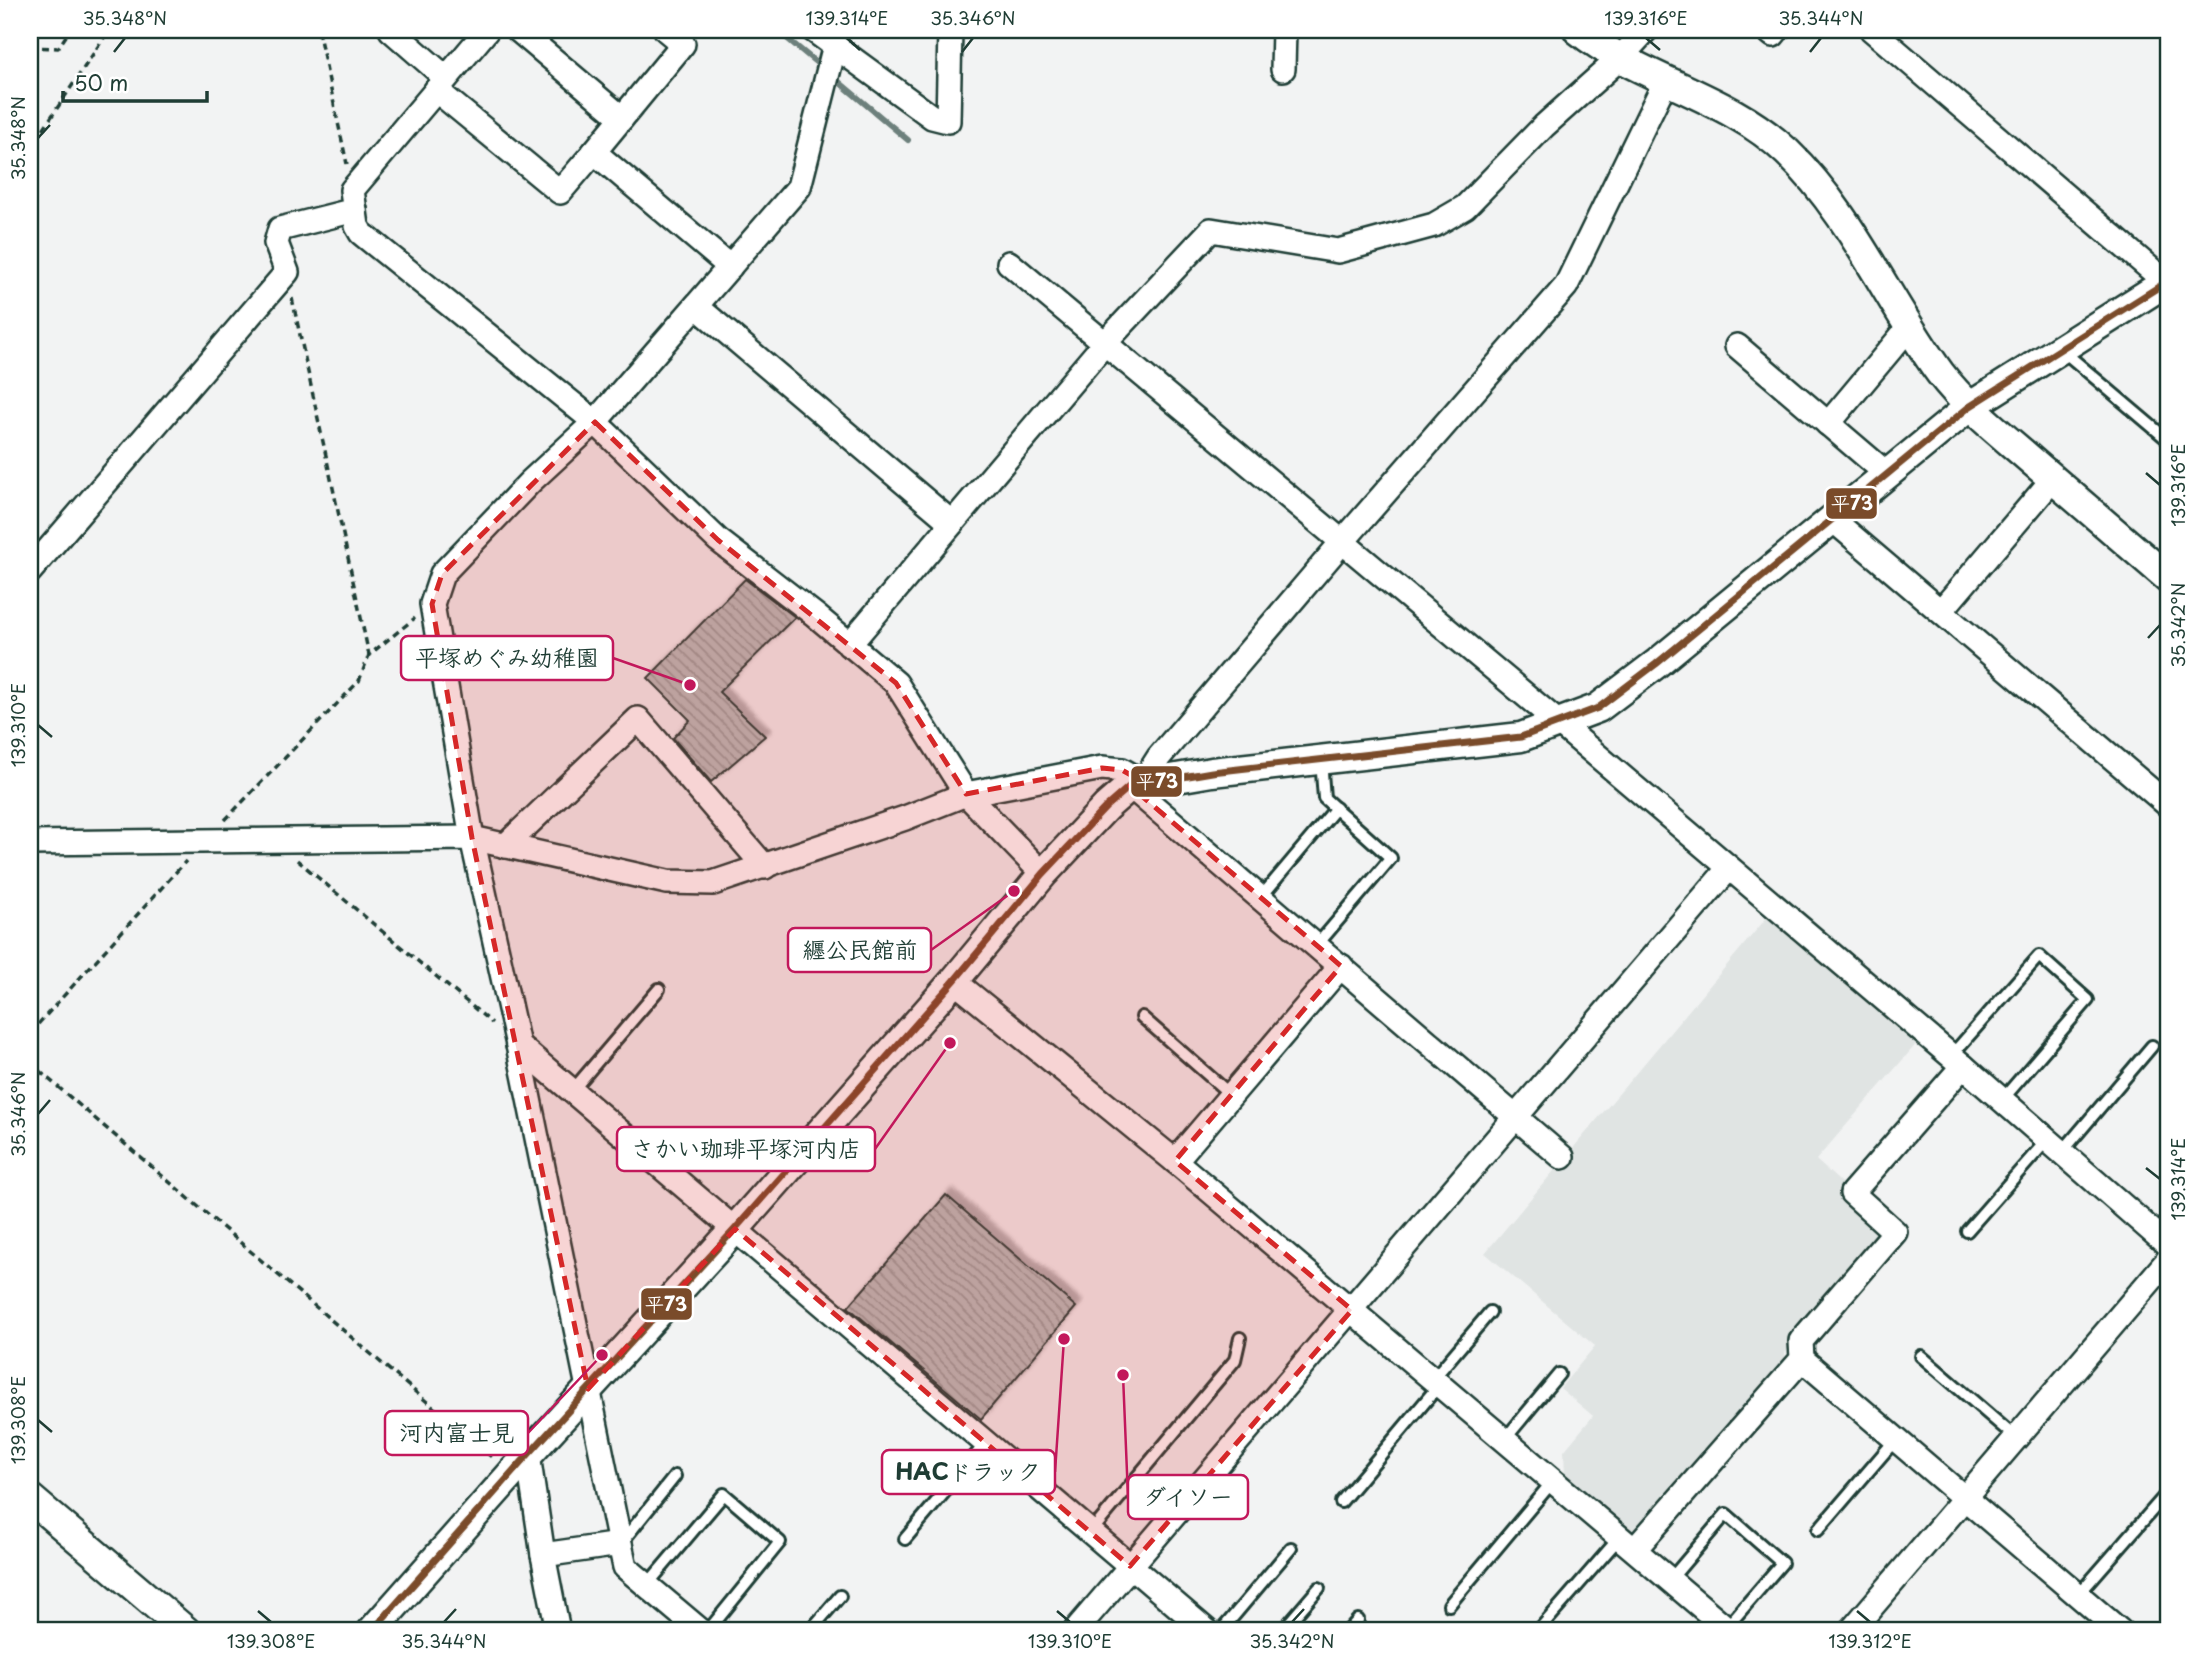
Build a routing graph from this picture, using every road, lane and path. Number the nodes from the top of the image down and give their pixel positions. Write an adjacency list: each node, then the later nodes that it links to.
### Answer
1 (70, 30): 17 (path)
2 (109, 30): 23 (path)
3 (318, 30): 25 (path)
4 (391, 30): 21 (street)
5 (487, 30): 21 (street)
6 (518, 30): 22 (street)
7 (666, 30): 22 (street)
8 (813, 30): 16 (street)
9 (950, 30): 16 (street)
10 (1284, 30): 19 (street)
11 (1578, 30): 18 (street)
12 (1646, 30): 18 (street)
13 (1767, 30): 14 (street)
14 (1777, 30)
15 (1872, 30): 29 (street)
16 (835, 45): 27 (street)
17 (30, 47)
18 (1620, 58): 20 (street); 32 (street)
19 (1283, 69)
20 (1667, 80): 31 (street); 43 (street)
21 (441, 84): 24 (street); 25 (street)
22 (622, 118): 24 (street)
23 (30, 149)
24 (594, 152): 27 (street)
25 (354, 200): 28 (street); 36 (street)
26 (1009, 263): 32 (street)
27 (730, 267): 30 (street)
28 (287, 272): 44 (street); 49 (path)
29 (2167, 282): 34 (street)
30 (696, 306): 36 (street); 42 (street)
31 (1910, 326): 35 (street); 37 (street)
32 (1104, 344): 42 (street); 43 (street)
33 (1737, 346): 37 (street)
34 (2061, 349): 35 (street); 38 (lane)
35 (1969, 407): 39 (street); 40 (street)
36 (595, 422): 46 (street); 48 (street)
37 (1828, 424): 39 (street)
38 (2168, 440)
39 (1887, 474): 41 (street)
40 (2053, 479): 45 (street); 47 (street)
41 (1833, 520): 47 (street); 50 (street)
42 (952, 523): 48 (street)
43 (1343, 541): 50 (street); 52 (street)
44 (30, 571)
45 (2168, 578)
46 (432, 604): 49 (path); 56 (street)
47 (1941, 611): 54 (street)
48 (849, 645): 53 (street)
49 (369, 655): 57 (path)
50 (1560, 724): 51 (street); 62 (street)
51 (1321, 759): 52 (street); 55 (lane)
52 (1137, 784): 53 (street); 63 (street); 64 (street)
53 (966, 794): 61 (street); 63 (street)
54 (2168, 805)
55 (1336, 808): 64 (lane); 65 (lane)
56 (472, 838): 58 (street); 60 (street); 71 (street)
57 (204, 841): 58 (street); 59 (street); 70 (path)
58 (274, 841): 71 (path)
59 (30, 843)
60 (505, 846): 61 (street); 61 (street)
61 (765, 867)
62 (1729, 868): 73 (street); 78 (street)
63 (1043, 874): 67 (street)
64 (1261, 897): 65 (street)
65 (1317, 944): 66 (street)
66 (1341, 966): 76 (street); 78 (street)
67 (954, 981): 81 (street); 82 (street)
68 (659, 989): 75 (lane)
69 (1142, 1017): 76 (lane)
70 (30, 1033)
71 (518, 1045): 75 (street); 93 (street)
72 (2152, 1046): 79 (lane)
73 (1957, 1061): 77 (street); 77 (lane); 90 (street)
74 (30, 1063): 98 (path)
75 (572, 1091): 82 (street)
76 (1231, 1095): 81 (street)
77 (2002, 1100): 79 (street)
78 (1517, 1117): 80 (street); 86 (street)
79 (2054, 1146): 83 (lane); 84 (street)
80 (1563, 1157)
81 (1175, 1161): 86 (street)
82 (735, 1229): 93 (street); 97 (street)
83 (1967, 1231)
84 (2168, 1245)
85 (2168, 1260): 94 (street)
86 (1352, 1310): 92 (street); 112 (street)
87 (1490, 1312): 92 (lane)
88 (1240, 1338): 106 (lane)
89 (1921, 1356): 94 (lane)
90 (1801, 1359): 96 (street); 108 (street)
91 (1559, 1374): 95 (lane)
92 (1436, 1382): 95 (street); 104 (lane)
93 (588, 1389): 98 (street); 109 (street)
94 (2016, 1438): 102 (street)
95 (1504, 1439): 100 (street)
96 (1896, 1439): 102 (street); 105 (lane)
97 (986, 1443): 106 (street); 107 (lane)
98 (520, 1464): 111 (street); 122 (street)
99 (675, 1476): 109 (lane)
100 (1553, 1480): 108 (street); 118 (lane)
101 (2168, 1492): 116 (lane)
102 (1965, 1497): 116 (street); 133 (street)
103 (30, 1498): 121 (street)
104 (1341, 1502)
105 (1818, 1530)
106 (1091, 1532): 112 (street)
107 (905, 1539)
108 (1627, 1543): 113 (street); 132 (lane)
109 (620, 1544): 111 (street); 114 (street)
110 (1291, 1548): 129 (lane)
111 (543, 1555): 123 (street)
112 (1130, 1566): 127 (street); 128 (street)
113 (1670, 1580): 120 (street); 120 (lane)
114 (647, 1586): 124 (street); 125 (lane)
115 (1319, 1588): 130 (lane)
116 (2078, 1595): 134 (street)
117 (840, 1596): 126 (lane)
118 (1449, 1605)
119 (1358, 1620): 131 (lane)
120 (1728, 1630)
121 (186, 1631)
122 (372, 1631)
123 (558, 1631)
124 (701, 1631)
125 (708, 1631)
126 (810, 1631)
127 (1075, 1631)
128 (1207, 1631)
129 (1221, 1631)
130 (1282, 1631)
131 (1348, 1631)
132 (1538, 1631)
133 (1851, 1631)
134 (2120, 1631)

